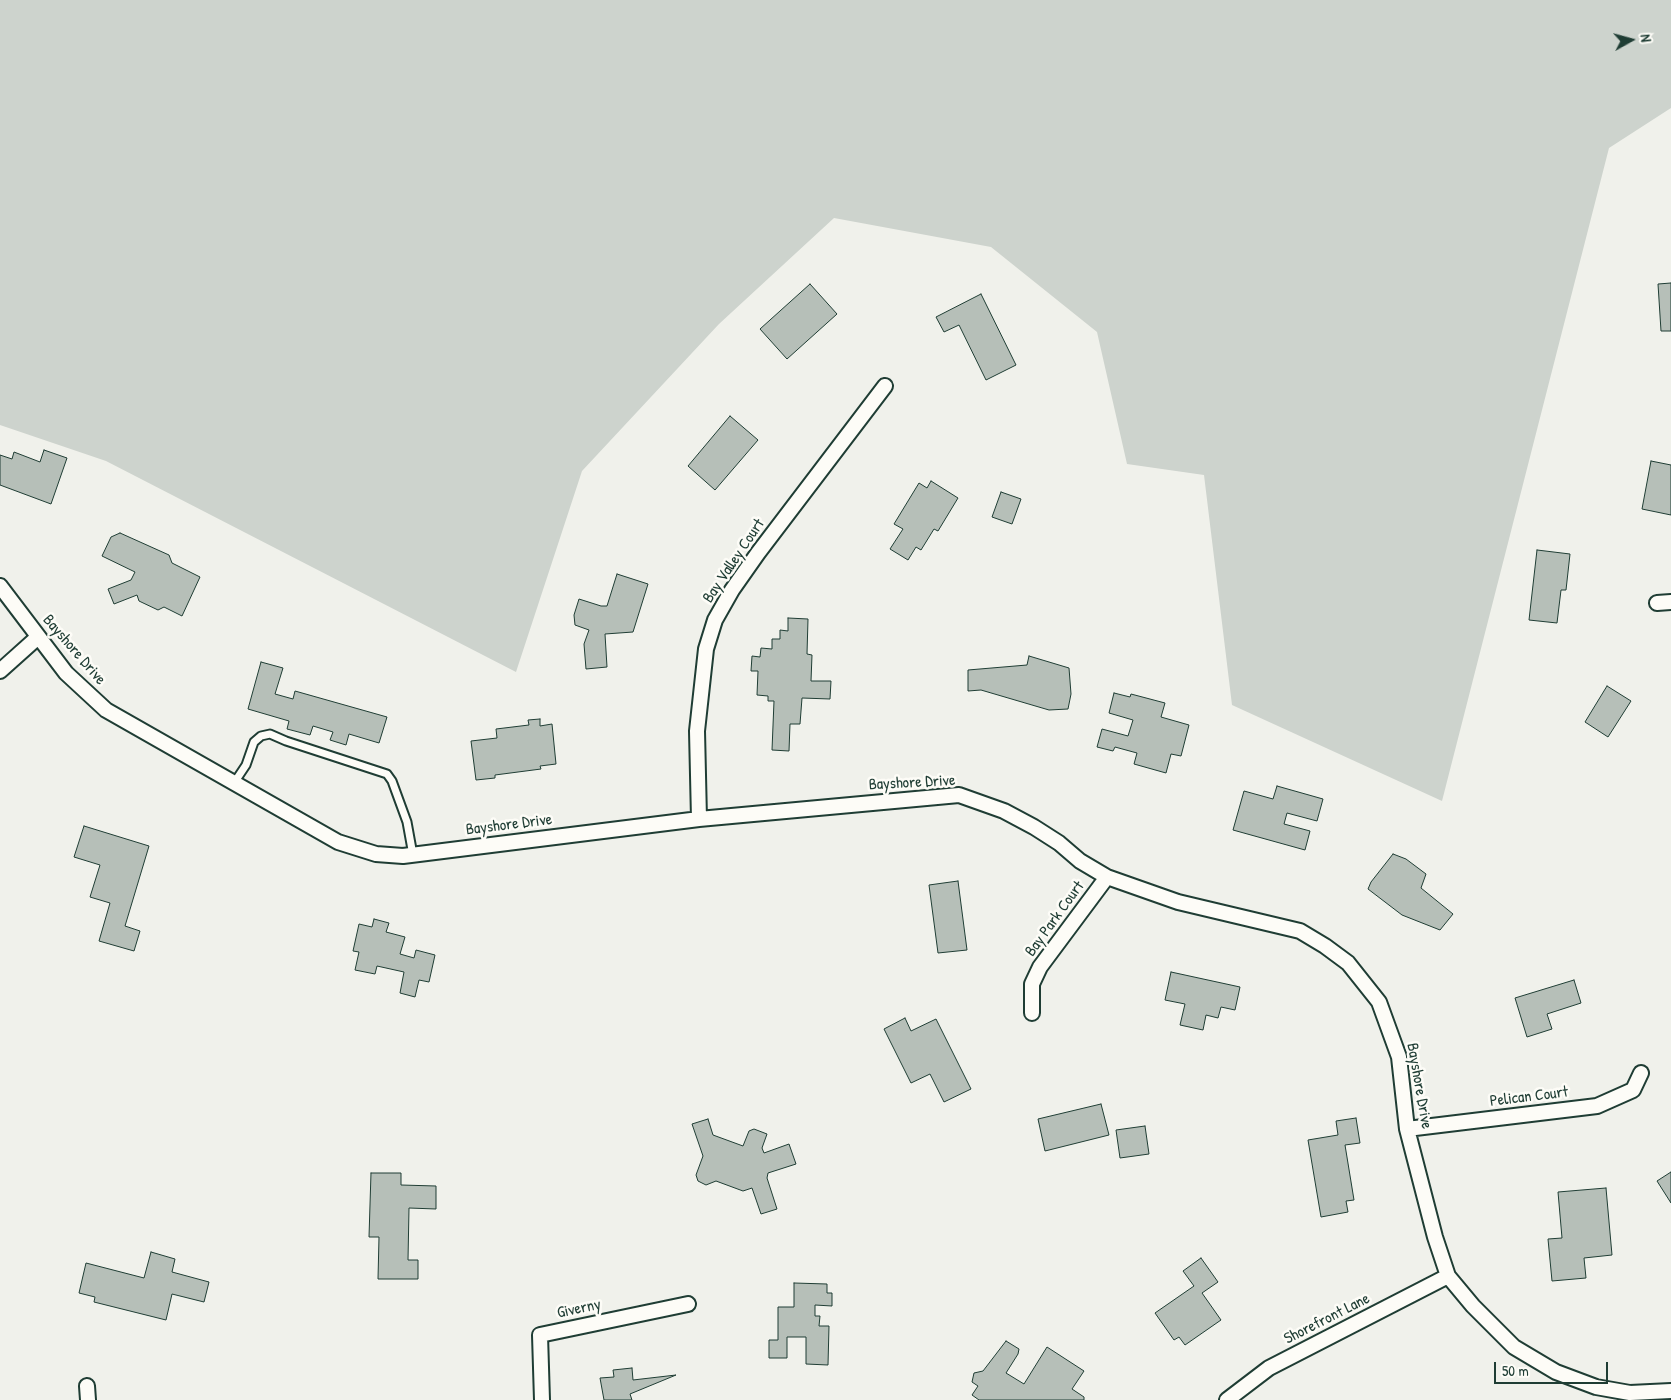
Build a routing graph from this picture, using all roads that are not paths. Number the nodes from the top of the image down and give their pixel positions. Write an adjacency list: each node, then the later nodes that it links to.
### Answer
1 (885, 386): 6 (street, Bay Valley Court)
2 (0, 586): 3 (street, Bayshore Drive)
3 (38, 637): 4 (street); 5 (street, Bayshore Drive)
4 (0, 671)
5 (234, 783): 7 (street, Bayshore Drive); 7 (lane)
6 (699, 818): 7 (street, Bayshore Drive); 8 (street, Bayshore Drive)
7 (413, 855)
8 (1108, 878): 9 (street, Bay Park Court); 11 (street, Bayshore Drive)
9 (1032, 1013)
10 (1641, 1073): 11 (street, Pelican Court)
11 (1407, 1129): 12 (street, Bayshore Drive)
12 (1448, 1276): 14 (street, Bayshore Drive); 16 (street, Shorefront Lane)
13 (688, 1304): 15 (street, Giverny)
14 (1671, 1391)
15 (542, 1400)
16 (1226, 1400)

